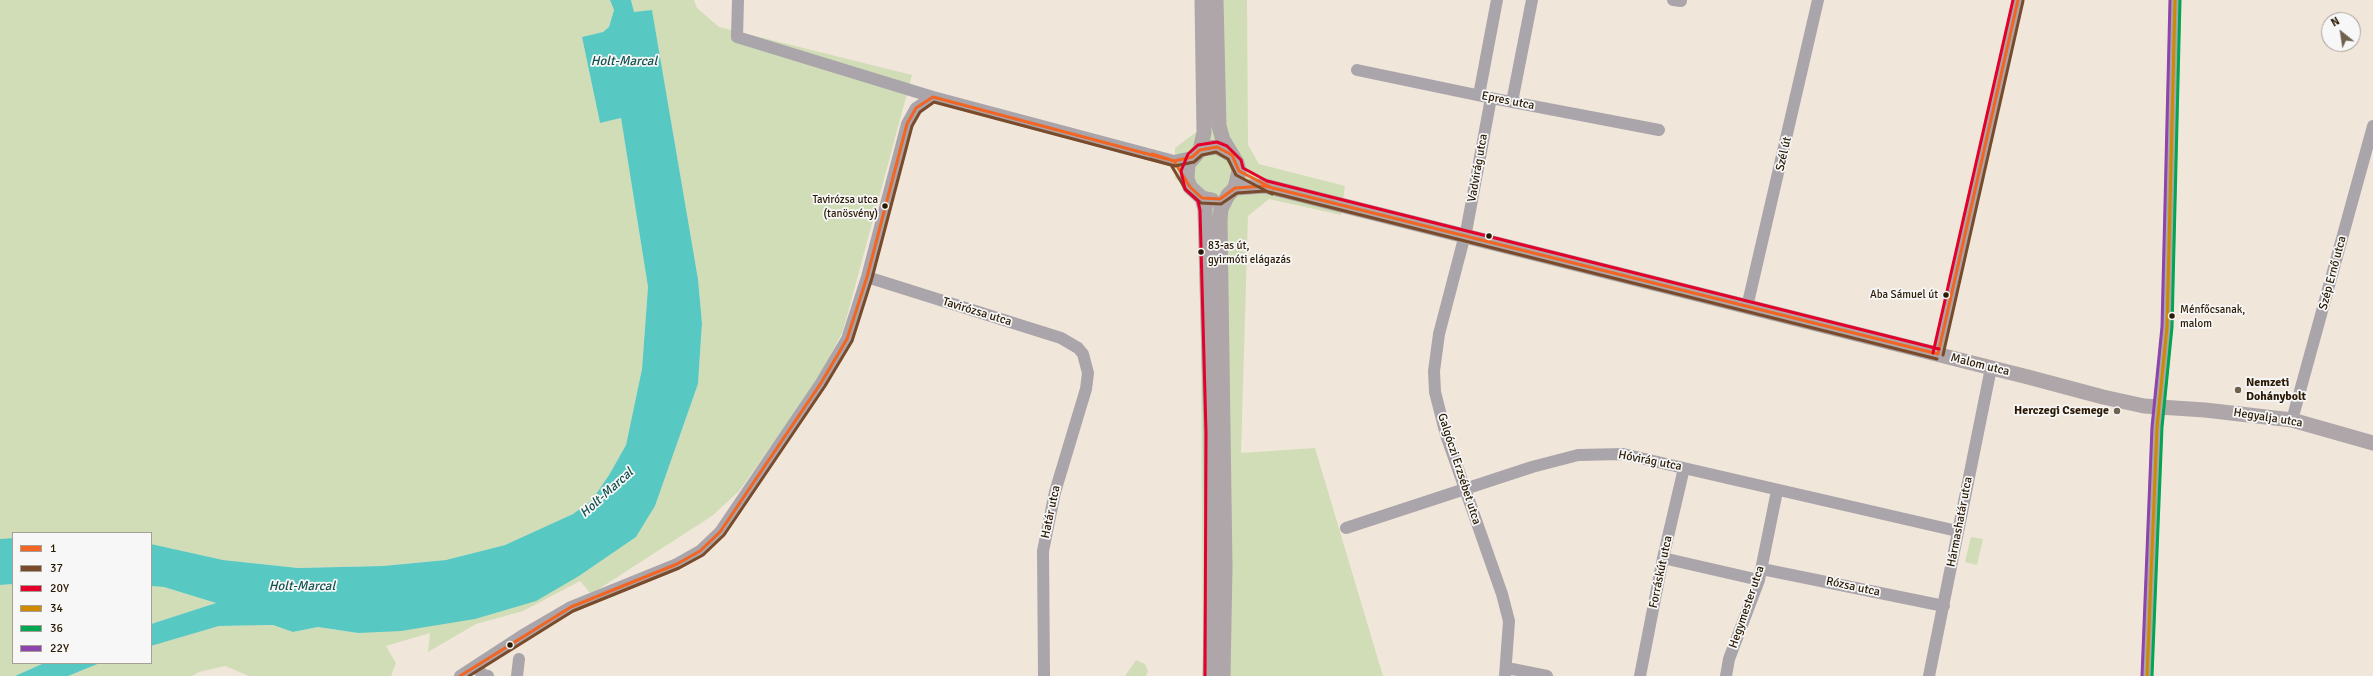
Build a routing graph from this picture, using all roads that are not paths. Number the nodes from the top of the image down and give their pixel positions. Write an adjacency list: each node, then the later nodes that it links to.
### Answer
1 (738, 0): 11 (street)
2 (1202, 0): 16 (main road)
3 (1216, 0): 17 (main road)
4 (1497, 0): 10 (street)
5 (1532, 0): 13 (street)
6 (1818, 0): 26 (street, Szél út)
7 (2018, 0): 28 (street)
8 (2175, 0): 30 (street)
9 (1357, 70): 10 (street, Epres utca)
10 (1478, 95): 12 (street, Epres utca)
11 (933, 98): 18 (street); 25 (street)
12 (1491, 98): 13 (street, Epres utca); 24 (street, Vadvirág utca)
13 (1512, 102): 15 (street, Epres utca)
14 (2373, 126): 31 (street, Szép Ernő utca)
15 (1659, 130)
16 (1196, 153): 17 (main road); 18 (street); 20 (main road)
17 (1232, 155): 19 (main road)
18 (1174, 161): 20 (street)
19 (1239, 171): 21 (main road); 22 (main road)
20 (1186, 179): 23 (main road)
21 (1265, 186): 22 (main road); 24 (main road, Malom utca)
22 (1231, 191): 23 (main road); 49 (main road)
23 (1202, 198): 48 (main road)
24 (1463, 237): 26 (main road, Malom utca); 34 (street, Galgóczi Erzsébet utca)
25 (867, 278): 27 (street, Tavirózsa utca); 42 (street)
26 (1747, 307): 28 (main road, Malom utca)
27 (1082, 354): 47 (street, Határ utca)
28 (1938, 354): 29 (main road, Malom utca)
29 (1991, 368): 30 (main road, Malom utca); 37 (street, Hármashatár utca)
30 (2161, 406): 31 (main road, Hegyalja utca); 54 (street)
31 (2292, 420): 32 (main road, Hegyalja utca)
32 (2373, 443)
33 (1684, 468): 34 (street, Hóvirág utca); 35 (street, Hóvirág utca); 38 (street, Forráskút utca)
34 (1466, 490): 36 (street, Hóvirág utca); 43 (street, Galgóczi Erzsébet utca)
35 (1777, 491): 37 (street, Hóvirág utca); 39 (street, Hegymester utca)
36 (1346, 528)
37 (1957, 532): 40 (street, Hármashatár utca)
38 (1663, 558): 39 (street, Rózsa utca); 51 (street, Forráskút utca)
39 (1760, 574): 40 (street, Rózsa utca); 52 (street, Hegymester utca)
40 (1944, 606): 53 (street, Hármashatár utca)
41 (519, 658): 46 (street)
42 (475, 666): 44 (street); 45 (street)
43 (1506, 672): 50 (street)
44 (460, 676)
45 (488, 676)
46 (516, 676)
47 (1044, 676)
48 (1210, 676)
49 (1223, 676)
50 (1547, 676)
51 (1640, 676)
52 (1726, 676)
53 (1929, 676)
54 (2147, 676)

